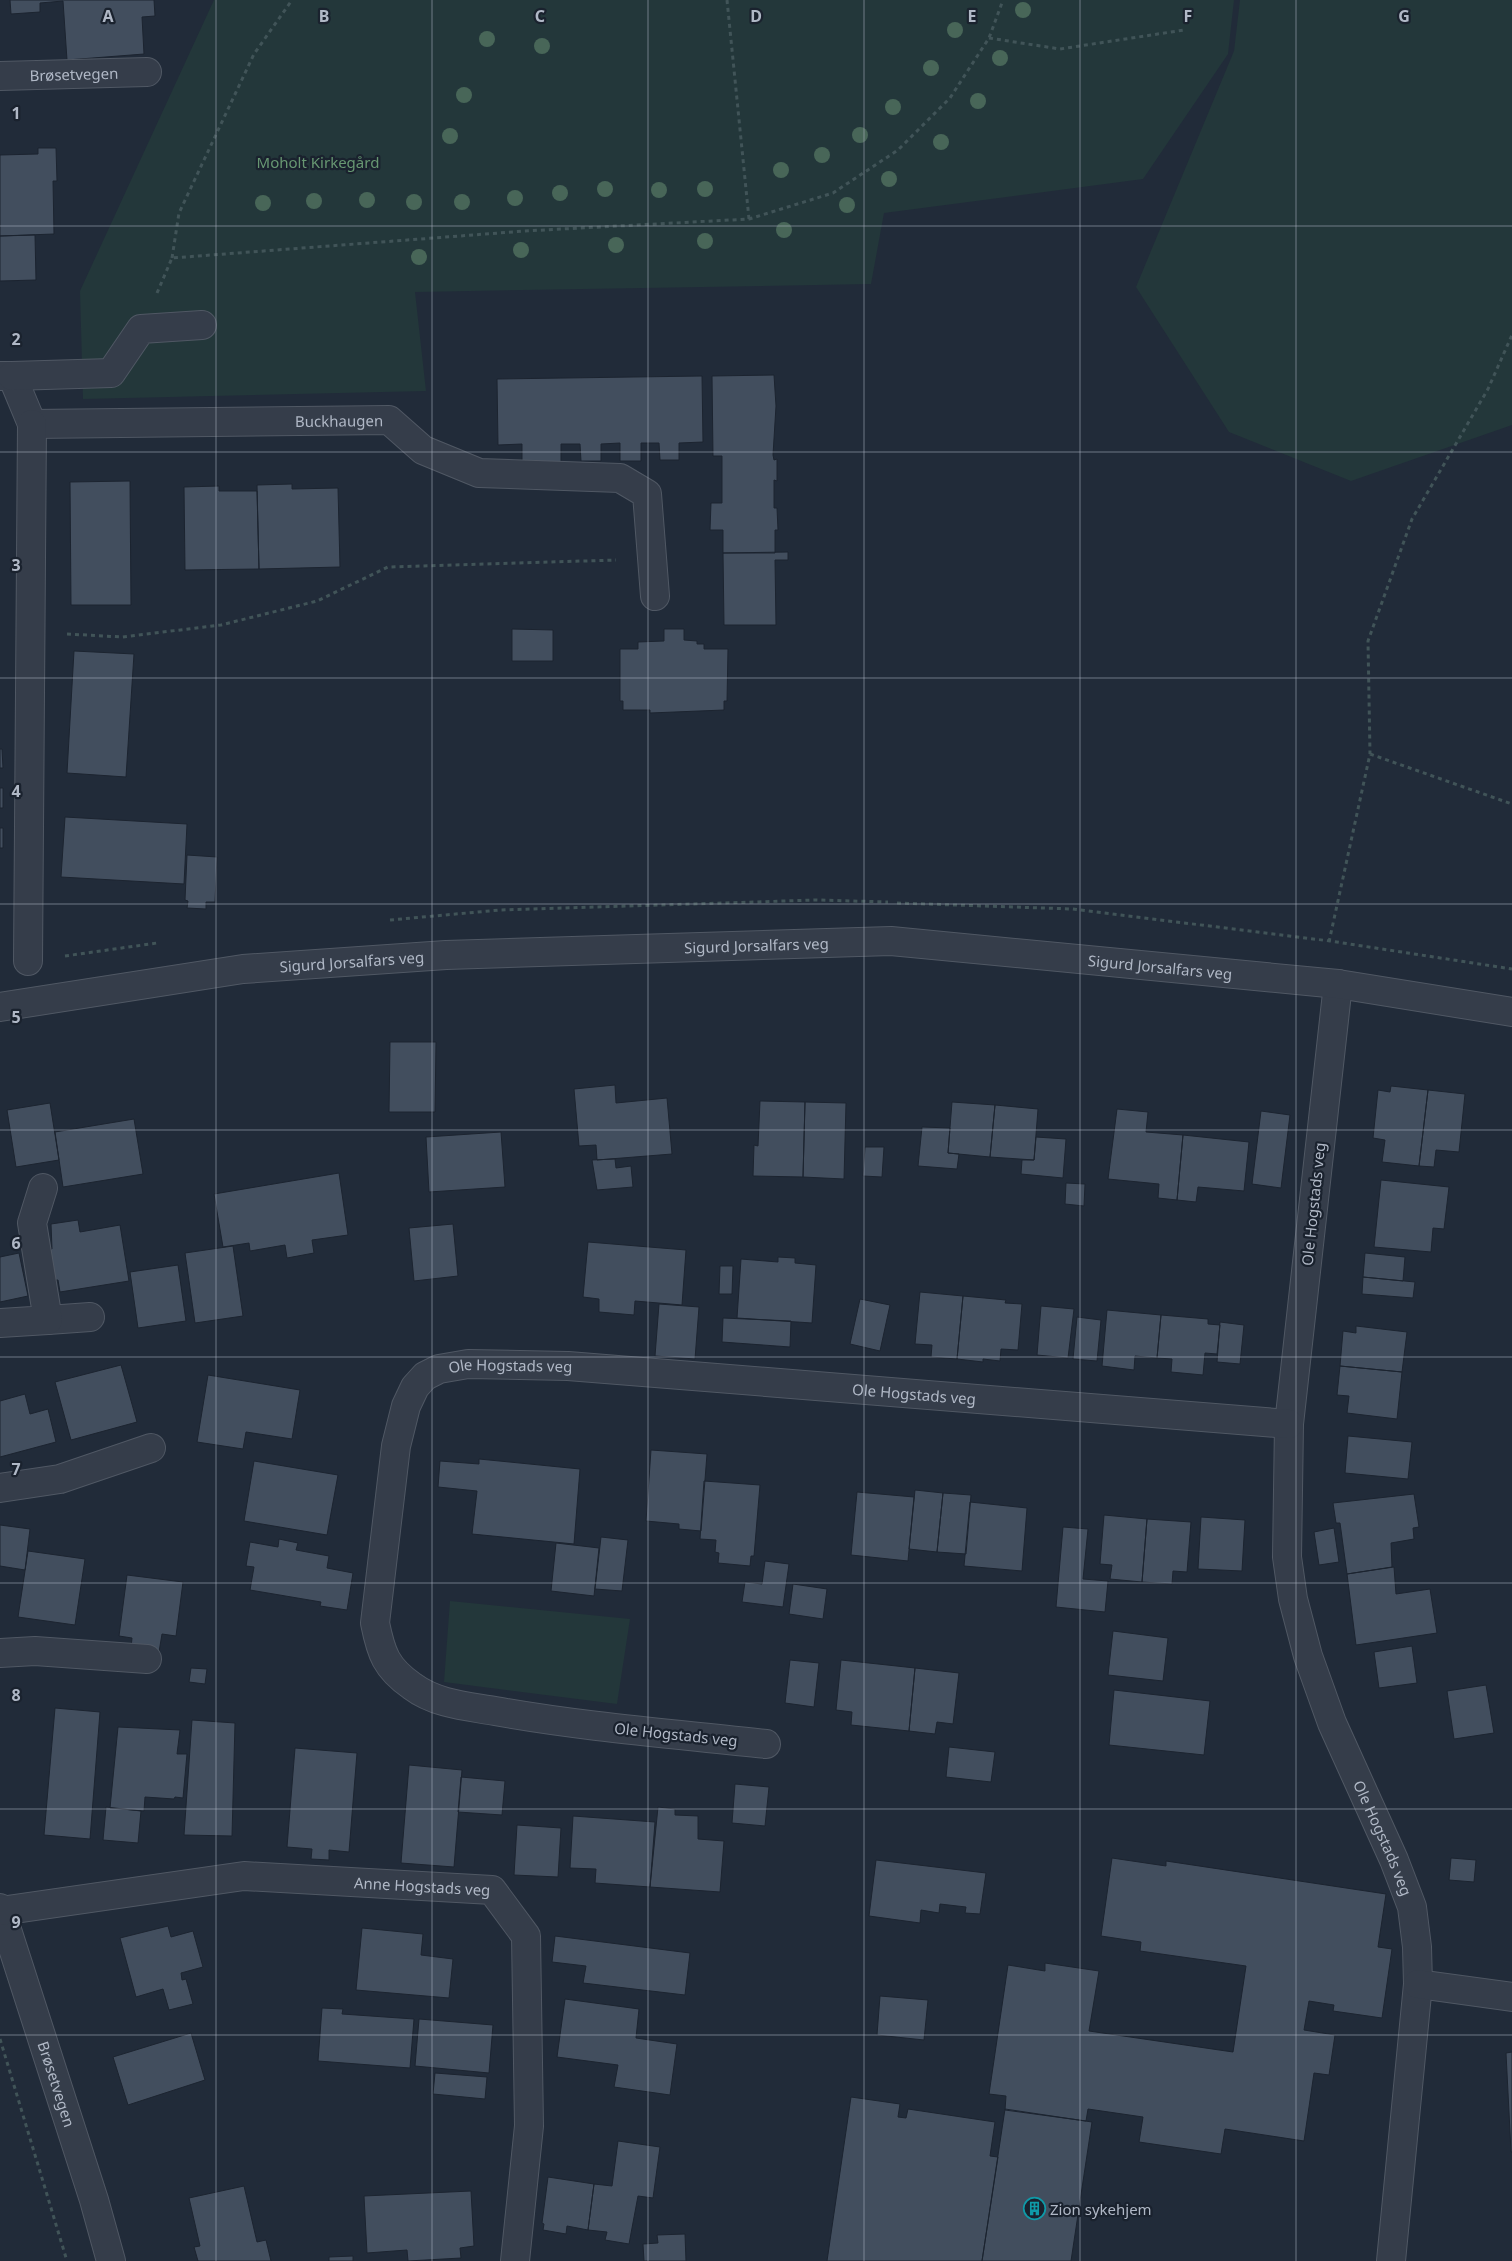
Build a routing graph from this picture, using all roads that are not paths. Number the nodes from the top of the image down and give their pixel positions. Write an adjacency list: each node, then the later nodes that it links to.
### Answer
1 (147, 72): 2 (street, Brøsetvegen)
2 (0, 76)
3 (202, 325): 4 (street)
4 (6, 376): 5 (street)
5 (32, 424): 6 (street, Buckhaugen); 7 (street)
6 (655, 596)
7 (28, 961)
8 (1338, 984): 9 (street, Sigurd Jorsalfars veg); 10 (street, Sigurd Jorsalfars veg); 15 (street, Ole Hogstads veg)
9 (0, 1007)
10 (1512, 1012)
11 (43, 1188): 13 (street)
12 (90, 1317): 13 (street)
13 (48, 1320): 14 (street)
14 (0, 1323)
15 (1289, 1424): 20 (street, Ole Hogstads veg); 22 (street, Ole Hogstads veg)
16 (151, 1448): 17 (street)
17 (0, 1488)
18 (0, 1653): 19 (street)
19 (146, 1659)
20 (766, 1744)
21 (0, 1910): 24 (street, Brøsetvegen); 25 (street, Anne Hogstads veg)
22 (1418, 1984): 23 (street); 26 (street, Ole Hogstads veg)
23 (1512, 1997)
24 (111, 2261)
25 (515, 2261)
26 (1391, 2261)

